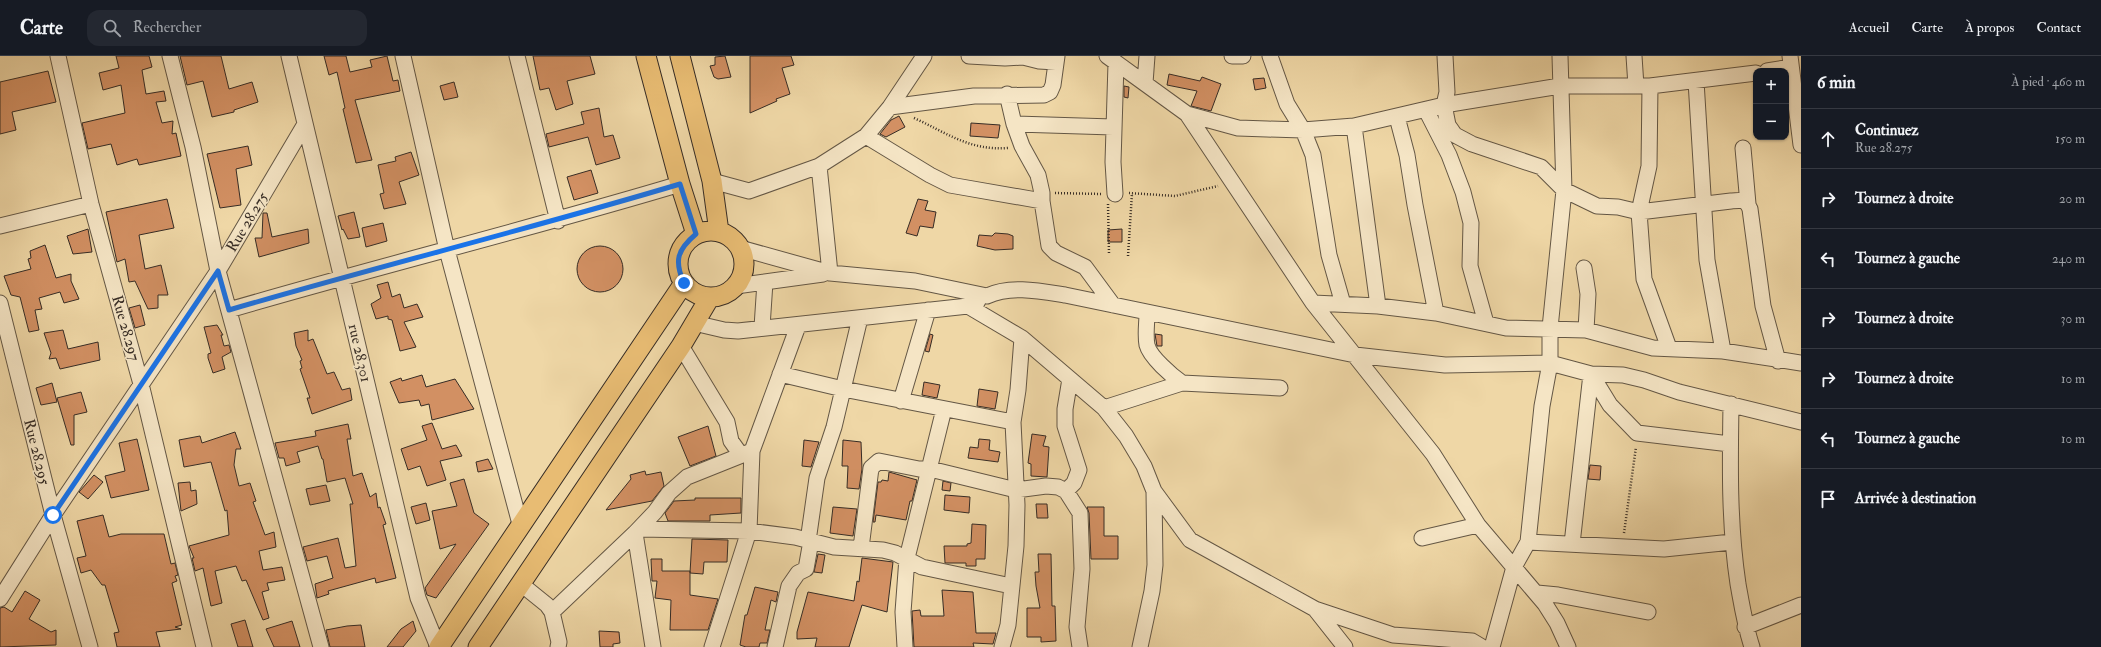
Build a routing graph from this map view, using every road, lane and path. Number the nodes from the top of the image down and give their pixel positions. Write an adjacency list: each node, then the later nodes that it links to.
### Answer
1 (58, 56): 49 (street, Rue 28.297)
2 (170, 56): 62 (street)
3 (289, 56): 32 (street, rue 28.301)
4 (403, 56): 58 (street)
5 (517, 56): 53 (street)
6 (646, 56): 44 (main road)
7 (680, 56): 42 (main road)
8 (924, 56): 28 (street)
9 (969, 56): 17 (street)
10 (1147, 56): 23 (street)
11 (1232, 56): 12 (street)
12 (1243, 56)
13 (1270, 56): 36 (street)
14 (1445, 56): 27 (street)
15 (1560, 56): 24 (street)
16 (1634, 56): 25 (street)
17 (1056, 59): 26 (street)
18 (1112, 59): 23 (street); 35 (street)
19 (1791, 62): 20 (street); 38 (street)
20 (1775, 68)
21 (1753, 73): 22 (street)
22 (1696, 81): 25 (street); 51 (street)
23 (1145, 83): 30 (street)
24 (1560, 86): 25 (street); 27 (street); 45 (street)
25 (1643, 86): 52 (street)
26 (1007, 94): 28 (street); 33 (street)
27 (1444, 105): 29 (street); 45 (street)
28 (890, 107): 37 (street); 39 (path)
29 (1426, 110): 31 (street); 82 (street)
30 (1187, 114): 36 (street); 43 (street)
31 (1397, 117): 34 (street); 79 (street)
32 (306, 124): 62 (street, Rue 28.275); 64 (street, rue 28.301)
33 (1014, 124): 35 (street); 39 (street)
34 (1354, 126): 36 (street); 75 (street)
35 (1113, 127): 47 (street)
36 (1303, 130): 72 (street)
37 (866, 136): 41 (street); 48 (street)
38 (1801, 144)
39 (1022, 146): 48 (street)
40 (1743, 148): 50 (street)
41 (819, 166): 42 (street); 63 (street)
42 (712, 181): 55 (main road)
43 (1233, 183): 46 (path); 71 (street)
44 (680, 184): 53 (street); 56 (main road)
45 (1564, 190): 52 (street); 85 (street)
46 (1132, 193): 47 (path); 60 (path)
47 (1112, 194): 48 (path); 59 (path)
48 (1042, 197): 73 (street)
49 (91, 204): 54 (street); 99 (street, Rue 28.297)
50 (1748, 204): 51 (street); 92 (street)
51 (1705, 205): 52 (street); 90 (street)
52 (1639, 212): 89 (street)
53 (558, 220): 58 (street)
54 (0, 226)
55 (720, 232): 56 (main road); 57 (main road)
56 (696, 234): 66 (main road)
57 (740, 248): 63 (street); 67 (main road)
58 (447, 250): 64 (street); 116 (street)
59 (1109, 254)
60 (1128, 256)
61 (1584, 268): 86 (street)
62 (218, 271): 76 (street); 99 (street, Rue 28.275)
63 (830, 273): 65 (street); 68 (street)
64 (342, 276): 76 (street); 142 (street, rue 28.301)
65 (765, 282): 67 (street); 84 (street)
66 (684, 283): 69 (main road); 116 (main road)
67 (736, 286): 69 (main road)
68 (987, 296): 73 (street); 74 (street)
69 (710, 297): 81 (main road)
70 (0, 303): 115 (street, Rue 28.295)
71 (1314, 303): 72 (street); 91 (street)
72 (1342, 304): 75 (street)
73 (1113, 305): 78 (street)
74 (968, 306): 77 (street); 87 (street)
75 (1378, 306): 79 (street)
76 (229, 310): 141 (street)
77 (928, 310): 80 (street); 102 (street)
78 (1146, 313): 91 (street); 98 (street)
79 (1436, 313): 82 (street)
80 (860, 318): 83 (street); 101 (street)
81 (694, 323): 84 (street); 88 (main road)
82 (1486, 323): 85 (street)
83 (798, 326): 84 (street); 95 (street)
84 (762, 328)
85 (1550, 328): 86 (street); 93 (street)
86 (1586, 330): 89 (street)
87 (1022, 338): 97 (street); 106 (street)
88 (681, 346): 110 (street); 129 (main road)
89 (1669, 348): 90 (street)
90 (1722, 351): 92 (street)
91 (1355, 355): 93 (street); 117 (street)
92 (1778, 360): 94 (street)
93 (1550, 363): 96 (street); 122 (street)
94 (1801, 363)
95 (780, 374): 101 (street); 110 (street)
96 (1591, 374): 103 (street); 108 (street); 124 (street)
97 (1070, 379): 104 (street); 113 (street)
98 (1182, 383): 100 (street); 104 (street)
99 (141, 384): 115 (street, Rue 28.275); 140 (street, Rue 28.297)
100 (1280, 388)
101 (843, 389): 102 (street); 121 (street)
102 (901, 401): 105 (street)
103 (1730, 404): 107 (street); 109 (street)
104 (1104, 408): 114 (street)
105 (944, 409): 106 (street); 111 (street)
106 (1013, 422): 112 (street)
107 (1801, 422)
108 (1637, 433): 109 (street); 125 (path)
109 (1730, 444): 123 (street)
110 (746, 453): 118 (street); 119 (street)
111 (930, 469): 112 (street); 126 (street); 127 (street)
112 (1016, 490): 113 (street); 130 (street)
113 (1066, 491): 150 (street)
114 (1154, 491): 134 (street); 151 (street)
115 (53, 515): 132 (street, Rue 28.275); 139 (street, Rue 28.295)
116 (520, 524): 142 (main road)
117 (1478, 525): 120 (street); 128 (street)
118 (637, 531): 119 (street); 135 (street); 145 (street)
119 (749, 531): 121 (street); 146 (street)
120 (1422, 538)
121 (809, 541): 126 (street); 147 (street)
122 (1528, 542): 124 (street); 128 (street)
123 (1732, 542): 125 (street); 137 (street)
124 (1572, 544): 125 (street)
125 (1623, 546)
126 (861, 548): 127 (street)
127 (907, 558): 130 (street); 148 (street)
128 (1514, 567): 131 (street); 154 (street)
129 (521, 584): 135 (street); 143 (main road)
130 (1012, 586): 149 (street)
131 (1537, 593): 136 (street); 155 (street)
132 (0, 599)
133 (1801, 605): 137 (street)
134 (1315, 609): 138 (street); 152 (street)
135 (552, 612): 144 (street)
136 (1648, 612)
137 (1745, 627): 156 (street)
138 (1393, 641): 153 (street)
139 (90, 647)
140 (204, 647)
141 (321, 647)
142 (438, 647)
143 (478, 647)
144 (558, 647)
145 (653, 647)
146 (712, 647)
147 (775, 647)
148 (905, 647)
149 (1002, 647)
150 (1080, 647)
151 (1140, 647)
152 (1345, 647)
153 (1482, 647)
154 (1492, 647)
155 (1568, 647)
156 (1752, 647)

